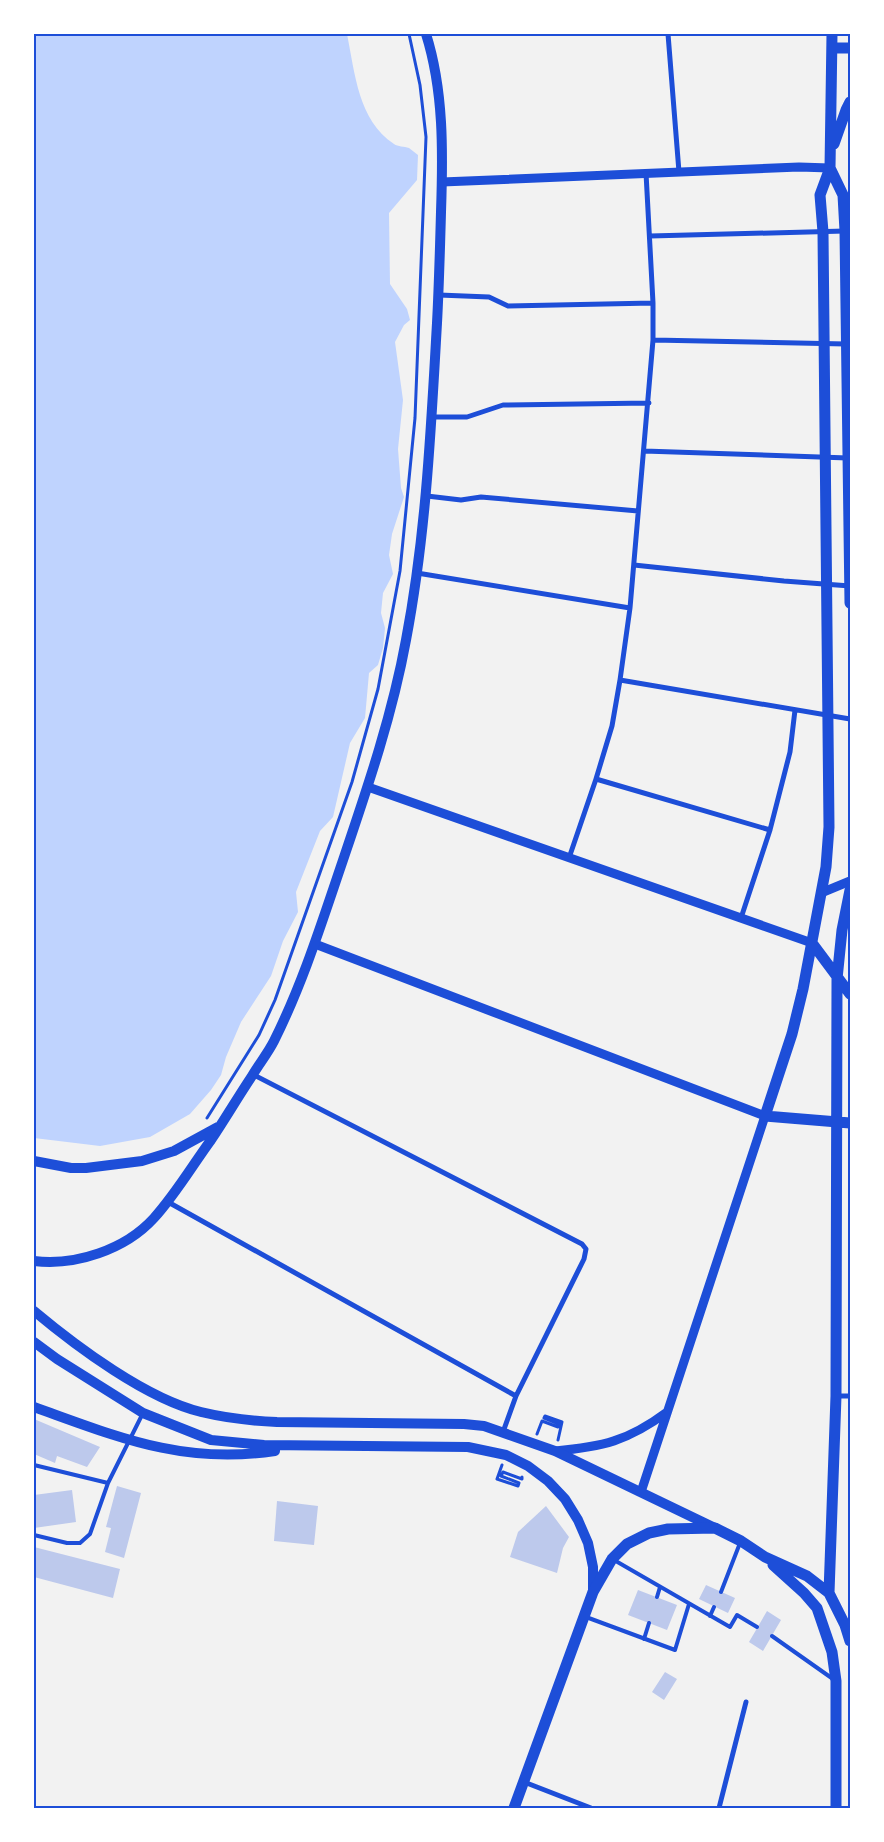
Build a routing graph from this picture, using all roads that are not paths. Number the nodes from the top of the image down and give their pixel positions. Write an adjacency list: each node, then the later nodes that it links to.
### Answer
1 (426, 34): 10 (main road)
2 (668, 34): 8 (street)
3 (832, 34): 4 (main road)
4 (832, 48): 5 (main road); 7 (main road)
5 (850, 48)
6 (850, 102): 7 (main road)
7 (830, 168): 8 (street); 11 (main road); 12 (main road)
8 (679, 172): 9 (street)
9 (646, 173): 10 (street); 13 (street)
10 (442, 182): 14 (main road)
11 (845, 231): 12 (street); 18 (main road)
12 (823, 232): 13 (street); 17 (main road)
13 (650, 236): 15 (street)
14 (439, 295): 15 (street); 20 (main road)
15 (653, 303): 16 (street)
16 (653, 340): 17 (street); 19 (street)
17 (824, 344): 18 (street); 22 (main road)
18 (846, 344): 23 (main road)
19 (649, 403): 20 (street); 21 (street)
20 (431, 417): 24 (main road)
21 (644, 450): 22 (street); 25 (street)
22 (825, 458): 23 (street); 28 (main road)
23 (848, 458): 29 (main road)
24 (427, 496): 25 (street); 27 (main road)
25 (638, 511): 26 (street)
26 (634, 565): 28 (street); 31 (street)
27 (417, 573): 31 (street); 37 (main road)
28 (827, 584): 29 (street); 34 (main road)
29 (850, 586): 30 (main road)
30 (850, 603)
31 (630, 608): 32 (street)
32 (620, 680): 33 (street); 36 (street)
33 (795, 710): 34 (street); 38 (street)
34 (828, 716): 35 (street); 42 (main road)
35 (850, 719)
36 (596, 779): 38 (street); 39 (street)
37 (368, 788): 39 (street); 45 (main road)
38 (770, 830): 43 (street)
39 (569, 858): 43 (street)
40 (850, 881): 42 (street)
41 (850, 890): 46 (main road)
42 (821, 893): 44 (main road)
43 (741, 918): 44 (street)
44 (812, 943): 46 (main road); 49 (main road)
45 (315, 944): 48 (main road); 49 (street)
46 (838, 979): 47 (main road); 50 (main road)
47 (850, 994)
48 (252, 1074): 52 (main road); 58 (street)
49 (765, 1116): 50 (main road); 62 (street)
50 (837, 1122): 51 (main road); 59 (main road)
51 (850, 1123)
52 (221, 1125): 53 (main road); 54 (main road)
53 (34, 1161)
54 (168, 1202): 55 (main road); 58 (street)
55 (34, 1261)
56 (34, 1311): 64 (main road)
57 (34, 1342): 63 (main road)
58 (516, 1396): 64 (street)
59 (836, 1396): 60 (street); 79 (main road)
60 (850, 1396)
61 (34, 1407): 65 (main road)
62 (667, 1412): 67 (street); 70 (street)
63 (143, 1413): 65 (lane); 66 (main road)
64 (503, 1432): 67 (main road)
65 (129, 1440): 66 (main road); 69 (lane)
66 (298, 1446): 77 (main road)
67 (555, 1451): 70 (main road)
68 (34, 1465): 69 (lane)
69 (108, 1483): 72 (lane)
70 (641, 1492): 71 (main road)
71 (715, 1528): 73 (main road); 75 (main road)
72 (34, 1535)
73 (741, 1541): 74 (main road); 78 (lane)
74 (765, 1557): 79 (main road); 90 (main road)
75 (612, 1559): 76 (lane); 77 (main road)
76 (660, 1587): 80 (lane); 81 (lane)
77 (593, 1592): 84 (main road)
78 (721, 1592)
79 (829, 1593): 89 (main road)
80 (657, 1597)
81 (689, 1604): 83 (lane); 88 (lane)
82 (714, 1607): 83 (lane)
83 (710, 1616): 86 (lane)
84 (584, 1617): 88 (lane); 92 (main road)
85 (649, 1623): 88 (lane)
86 (757, 1628)
87 (772, 1636): 90 (lane)
88 (644, 1639)
89 (850, 1641)
90 (836, 1681): 96 (main road)
91 (746, 1702): 95 (street)
92 (524, 1781): 93 (main road); 94 (street)
93 (514, 1808)
94 (591, 1808)
95 (719, 1808)
96 (836, 1808)

